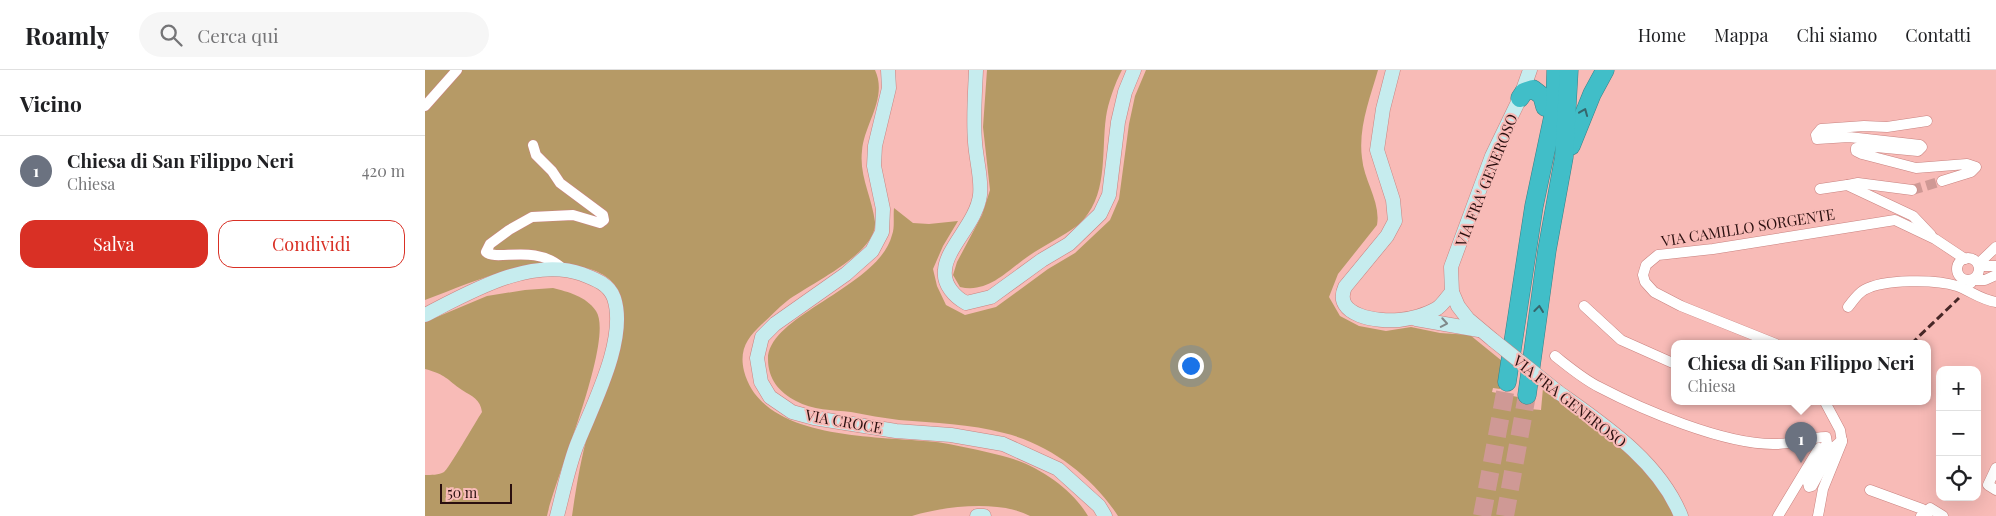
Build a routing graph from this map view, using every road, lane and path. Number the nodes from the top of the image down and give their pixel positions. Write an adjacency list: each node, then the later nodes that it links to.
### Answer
1 (457, 70): 12 (street)
2 (888, 70): 50 (street, VIA CROCE)
3 (976, 70): 4 (street)
4 (1134, 70)
5 (1393, 70): 34 (street)
6 (1530, 70): 11 (street, VIA FRA' GENEROSO)
7 (1545, 70): 13 (highway)
8 (1556, 70): 21 (highway)
9 (1569, 70): 16 (highway)
10 (1605, 70): 16 (highway, one-way to 10)
11 (1520, 98): 13 (highway); 29 (street, VIA FRA' GENEROSO)
12 (425, 106)
13 (1545, 106): 21 (highway)
14 (1927, 121): 17 (street)
15 (533, 145): 26 (street)
16 (1561, 174): 40 (highway, one-way to 16)
17 (1942, 181)
18 (1847, 185): 19 (street); 20 (street); 22 (street)
19 (1820, 189)
20 (1912, 190)
21 (1533, 206): 39 (highway)
22 (1935, 239): 24 (street, VIA CAMILLO SORGENTE); 36 (street, VIA CAMILLO SORGENTE)
23 (1994, 248): 24 (street)
24 (1970, 262): 25 (street); 28 (street, VIA CAMILLO SORGENTE); 28 (street)
25 (1996, 266)
26 (562, 268): 33 (street); 47 (street)
27 (1996, 275): 28 (street)
28 (1964, 282): 30 (street); 32 (street)
29 (1452, 292): 34 (street); 35 (street, VIA FRA GENEROSO)
30 (1996, 302)
31 (1584, 306): 38 (street)
32 (1848, 306)
33 (425, 315)
34 (1408, 318): 35 (street, one-way to 35)
35 (1480, 330): 51 (street, VIA FRA GENEROSO, bridge)
36 (1766, 340)
37 (1555, 356): 43 (street)
38 (1671, 363)
39 (1507, 382)
40 (1527, 395)
41 (1827, 405): 42 (street)
42 (1842, 440): 43 (street); 53 (street)
43 (1823, 450): 52 (street)
44 (1996, 468): 46 (street)
45 (1870, 490): 54 (street)
46 (1996, 490)
47 (557, 516)
48 (977, 516): 49 (street)
49 (984, 516)
50 (1105, 516)
51 (1681, 516)
52 (1779, 516)
53 (1818, 516)
54 (1921, 516)
55 (1927, 516): 56 (street)
56 (1943, 516)

